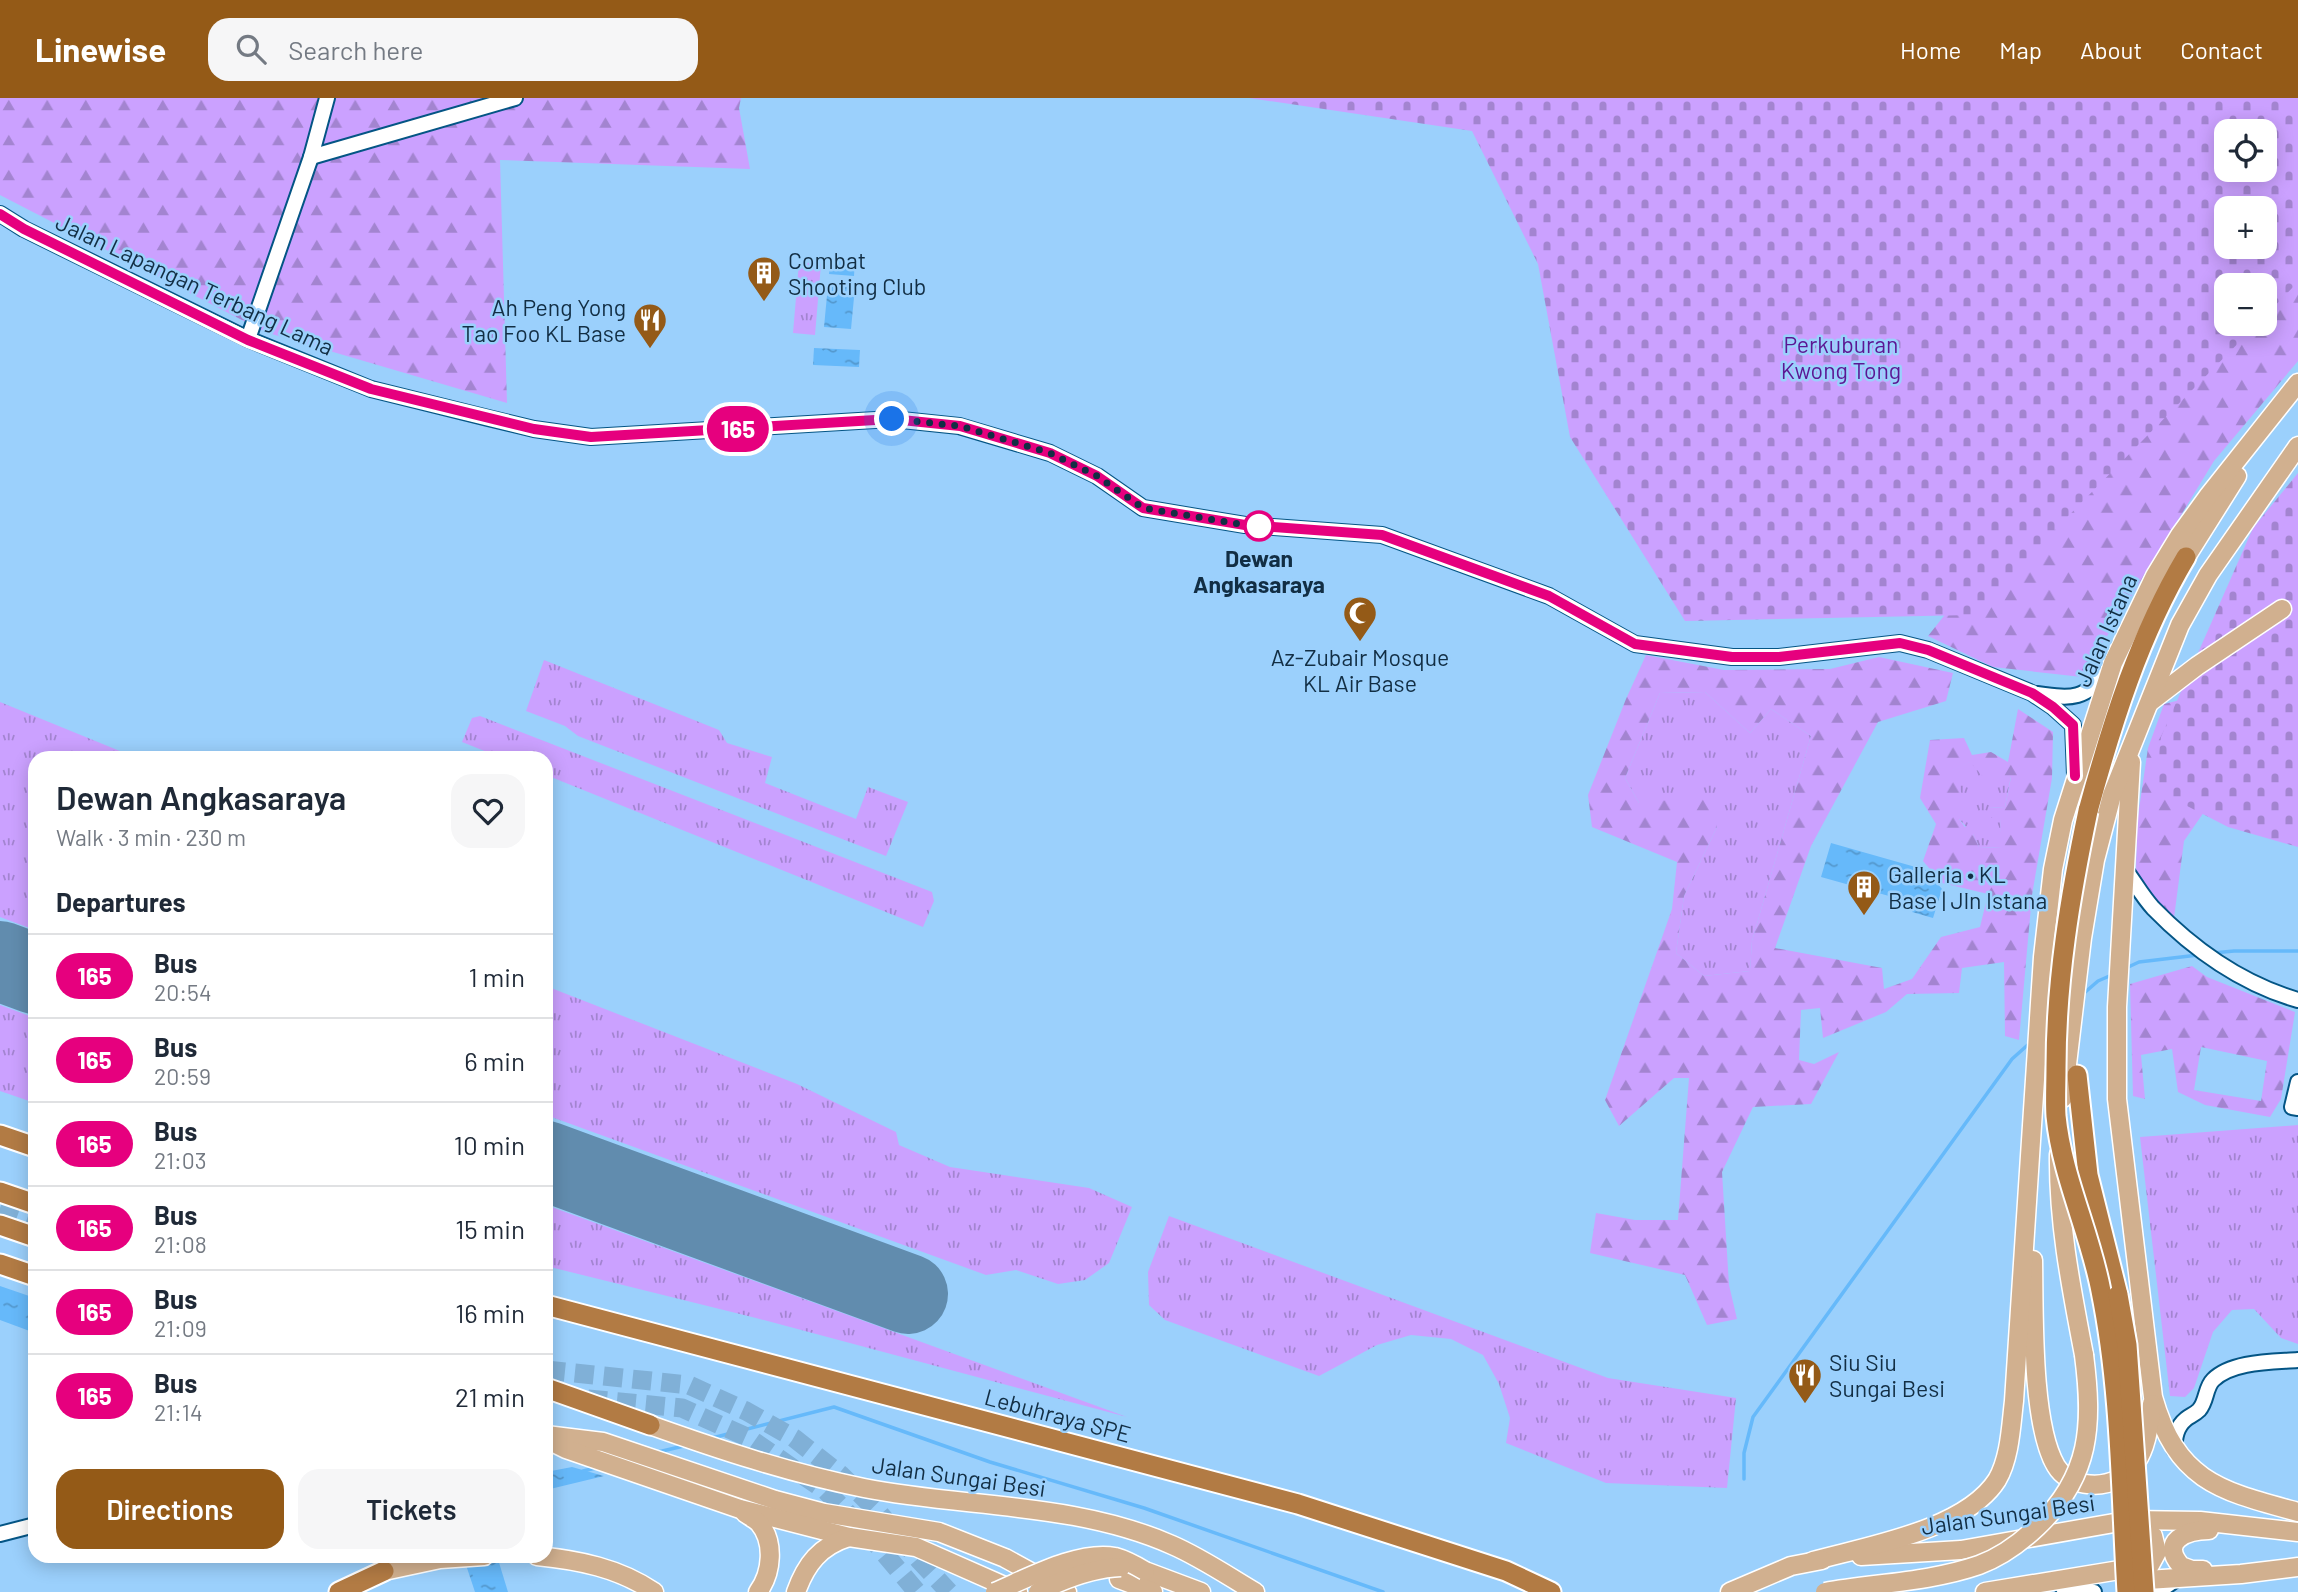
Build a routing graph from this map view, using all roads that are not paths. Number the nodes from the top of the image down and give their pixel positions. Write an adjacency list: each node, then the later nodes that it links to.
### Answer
1 (327, 98): 3 (street)
2 (515, 98): 3 (street)
3 (311, 157): 5 (street)
4 (0, 214): 5 (street, Jalan Lapangan Terbang Lama)
5 (248, 340): 11 (street, Jalan Lapangan Terbang Lama)
6 (2296, 385): 8 (main road); 10 (main road, Jalan Istana)
7 (2298, 446): 12 (main road)
8 (2186, 557): 78 (highway, bridge)
9 (2282, 609): 12 (main road)
10 (2113, 663): 11 (street, Jalan Lapangan Terbang Lama); 14 (main road, Jalan Istana)
11 (2032, 693): 14 (street, Jalan Lapangan Terbang Lama)
12 (2149, 703): 13 (main road)
13 (2131, 748): 15 (main road); 19 (main road)
14 (2075, 776): 27 (main road, Jalan Istana)
15 (2124, 869): 16 (street); 17 (main road)
16 (2152, 906): 17 (street); 18 (street)
17 (2122, 911): 38 (main road)
18 (2298, 1000)
19 (2074, 1015): 20 (main road); 74 (main road, bridge)
20 (2077, 1075): 79 (highway, bridge)
21 (2298, 1082): 22 (street)
22 (2298, 1108)
23 (0, 1126): 25 (highway)
24 (0, 1135): 26 (highway)
25 (28, 1136)
26 (28, 1145)
27 (2031, 1147): 38 (main road); 52 (main road)
28 (0, 1192): 29 (highway)
29 (28, 1202)
30 (0, 1225): 31 (highway)
31 (28, 1235)
32 (0, 1264): 33 (highway)
33 (28, 1274)
34 (553, 1307): 72 (highway, Lebuhraya SPE)
35 (553, 1317): 71 (highway, Lebuhraya SPE)
36 (2298, 1360): 39 (street)
37 (553, 1390): 40 (highway)
38 (2155, 1403): 39 (street); 43 (main road)
39 (2183, 1421): 43 (street)
40 (650, 1425): 70 (main road, Jalan Sungai Besi)
41 (553, 1438): 67 (main road)
42 (553, 1441): 44 (main road)
43 (2174, 1449): 45 (main road)
44 (740, 1509): 49 (main road); 62 (main road)
45 (2298, 1512)
46 (28, 1527): 48 (street)
47 (2296, 1532): 50 (main road, Jalan Sungai Besi); 54 (main road)
48 (0, 1534)
49 (849, 1537): 63 (main road); 65 (main road)
50 (2039, 1537): 52 (main road, Jalan Sungai Besi); 75 (main road)
51 (553, 1558): 61 (main road)
52 (1813, 1561): 73 (main road, Jalan Sungai Besi)
53 (421, 1563): 55 (main road)
54 (2293, 1568): 57 (main road)
55 (384, 1571): 59 (highway)
56 (1145, 1571): 64 (main road, bridge); 66 (main road, bridge); 69 (main road)
57 (2178, 1578): 58 (main road); 80 (street)
58 (2063, 1588): 76 (main road); 77 (street)
59 (344, 1590): 60 (highway)
60 (380, 1592)
61 (654, 1592)
62 (758, 1592)
63 (796, 1592)
64 (995, 1592)
65 (1018, 1592)
66 (1041, 1592): 68 (main road, bridge)
67 (1067, 1592)
68 (1153, 1592)
69 (1201, 1592)
70 (1255, 1592)
71 (1526, 1592)
72 (1551, 1592)
73 (1730, 1592)
74 (1825, 1592)
75 (1985, 1592)
76 (2034, 1592)
77 (2094, 1592)
78 (2127, 1592)
79 (2144, 1592)
80 (2158, 1592)

